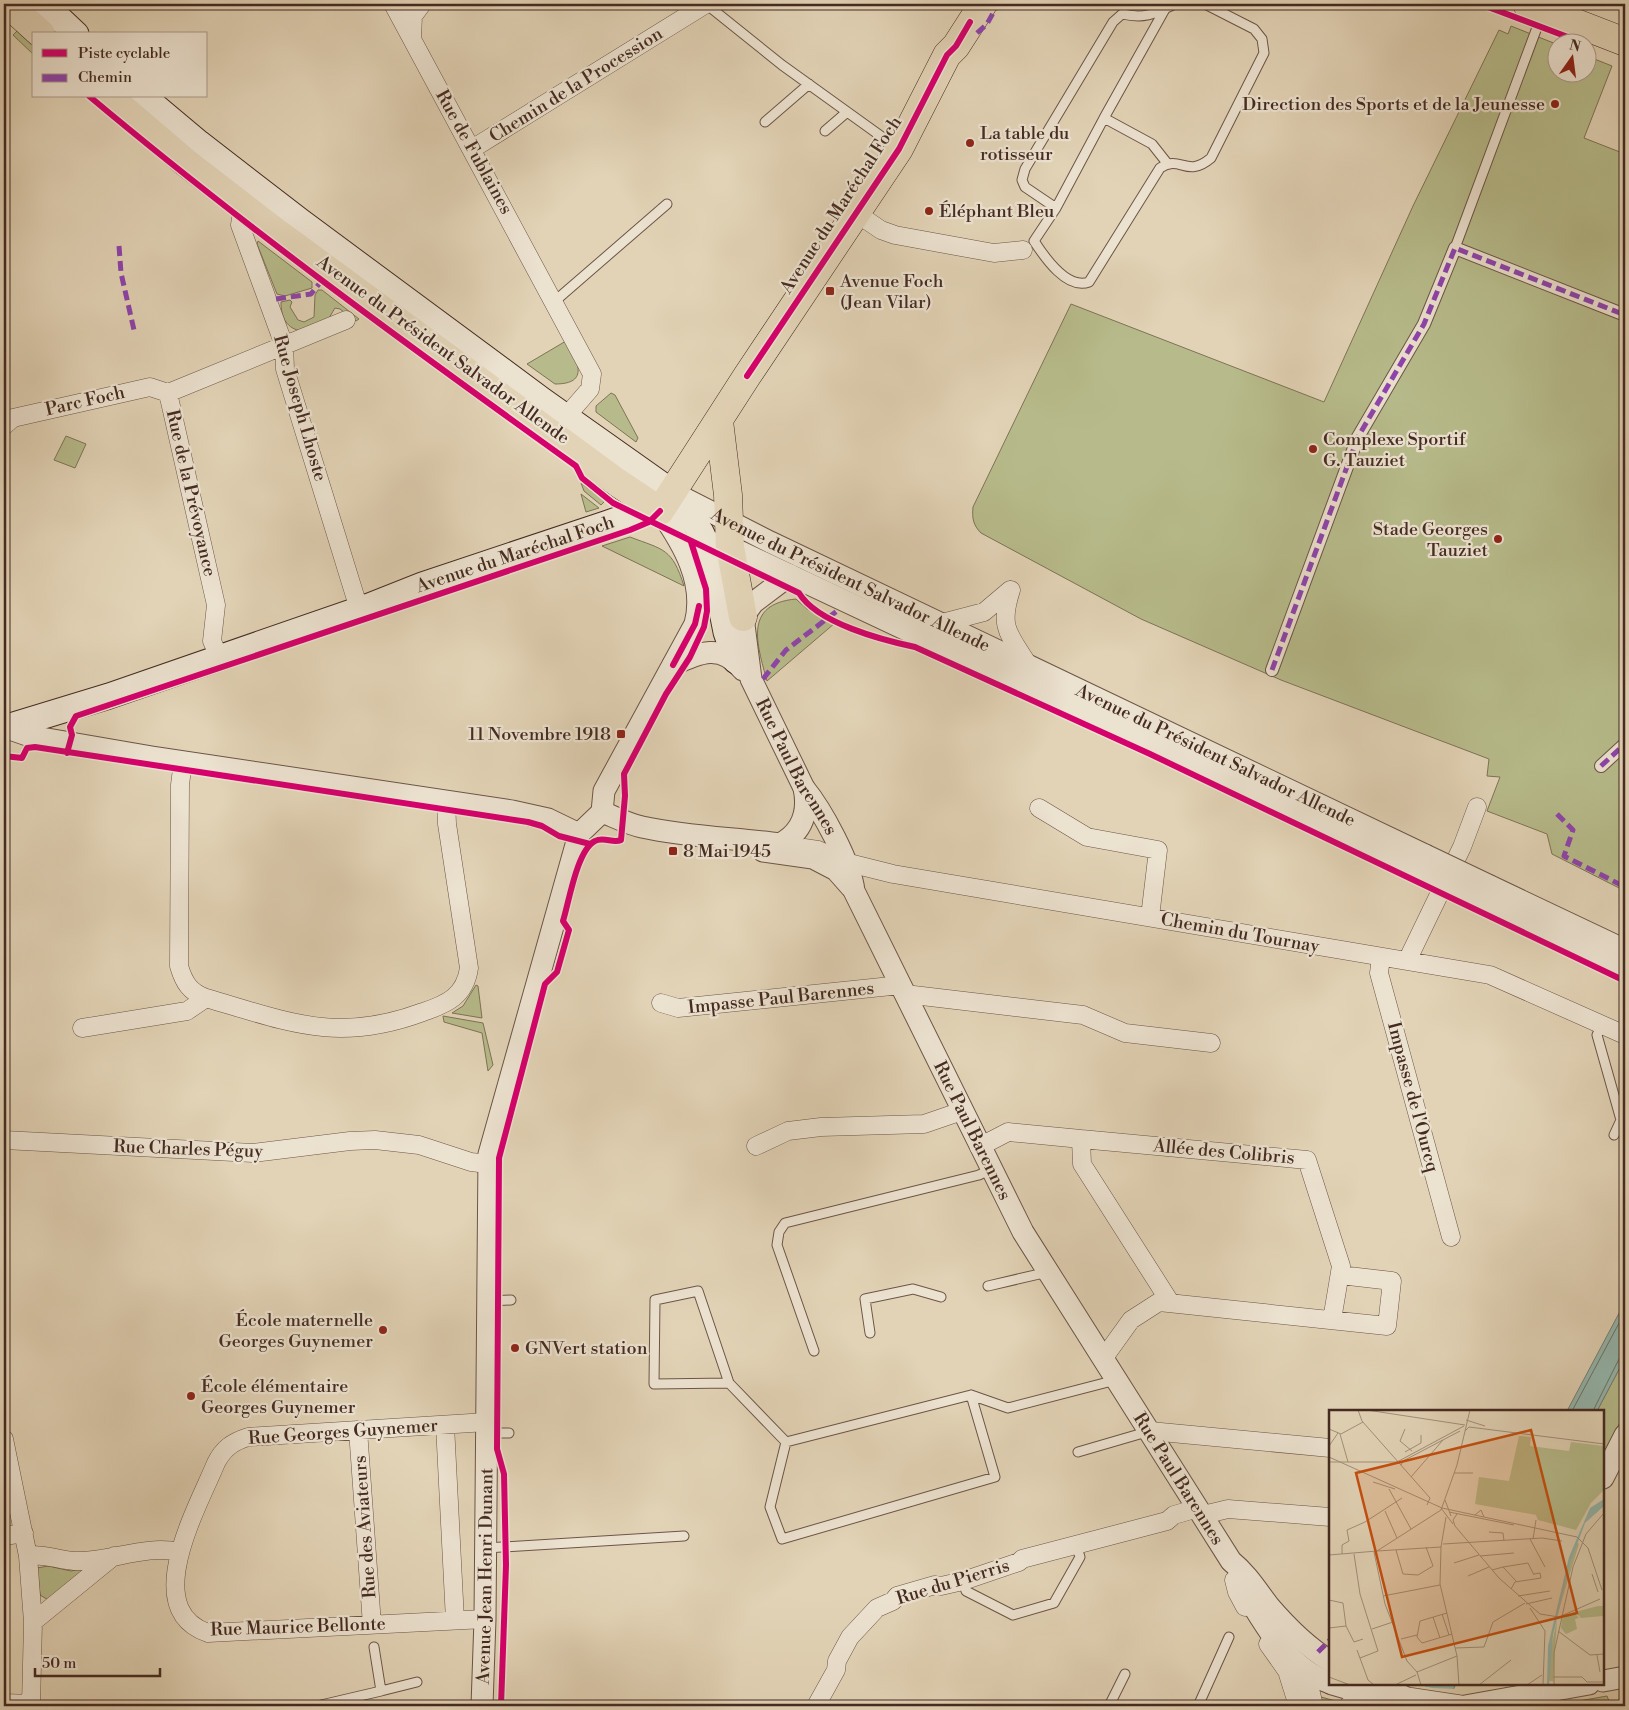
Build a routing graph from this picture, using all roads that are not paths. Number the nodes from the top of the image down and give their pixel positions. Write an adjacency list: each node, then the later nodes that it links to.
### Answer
1 (8, 4): 15 (main road)
2 (44, 4): 16 (main road)
3 (59, 4): 17 (main road)
4 (392, 4): 18 (street, Rue de Fublaines)
5 (422, 4): 18 (street)
6 (706, 4): 21 (lane); 29 (street, Chemin de la Procession)
7 (967, 4): 20 (main road, Avenue du Maréchal Foch)
8 (983, 4): 20 (main road, Avenue du Maréchal Foch)
9 (1175, 4): 13 (lane)
10 (1208, 4): 30 (lane)
11 (1578, 4): 14 (main road)
12 (1535, 7): 19 (main road); 37 (lane)
13 (1166, 8): 24 (lane); 32 (lane)
14 (1625, 22)
15 (39, 32)
16 (74, 32)
17 (89, 32)
18 (412, 39): 29 (street, Rue de Fublaines)
19 (1625, 42)
20 (947, 55): 28 (main road, Avenue du Maréchal Foch)
21 (809, 84): 23 (lane); 25 (lane)
22 (134, 101): 27 (main road, Avenue du Président Salvador Allende); 35 (main road, Avenue du Président Salvador Allende)
23 (847, 112): 26 (lane); 28 (lane)
24 (1104, 118): 30 (lane); 32 (lane)
25 (765, 122)
26 (826, 130)
27 (170, 142): 33 (main road, Avenue du Président Salvador Allende); 35 (street)
28 (899, 148): 34 (main road, Avenue du Maréchal Foch)
29 (472, 150): 38 (street, Rue de Fublaines)
30 (1167, 163): 36 (lane)
31 (667, 204): 38 (lane)
32 (1056, 208): 36 (lane)
33 (248, 210): 41 (street, Rue Joseph Lhoste); 45 (main road, Avenue du Président Salvador Allende)
34 (856, 212): 36 (street); 43 (main road, Avenue du Maréchal Foch)
35 (300, 221): 45 (main road, Avenue du Président Salvador Allende)
36 (1029, 245)
37 (1455, 248): 39 (street); 57 (street)
38 (554, 301): 45 (street, Rue de Fublaines)
39 (1625, 315)
40 (346, 320): 41 (street, Rue de la Prévoyance)
41 (284, 345): 42 (street, Rue de la Prévoyance); 50 (street, Rue Joseph Lhoste)
42 (168, 393): 44 (street, Parc Foch); 53 (street, Rue de la Prévoyance)
43 (719, 421): 46 (main road, Avenue du Maréchal Foch); 48 (main road)
44 (4, 426)
45 (558, 426): 46 (main road, Avenue du Président Salvador Allende)
46 (666, 501): 47 (main road); 48 (street, Avenue du Président Salvador Allende); 50 (main road, Avenue du Maréchal Foch); 56 (street)
47 (701, 532): 48 (street, Avenue du Président Salvador Allende); 54 (main road)
48 (730, 534): 49 (street, Avenue du Président Salvador Allende); 51 (main road); 52 (street, Avenue du Président Salvador Allende)
49 (790, 575): 51 (street); 72 (street, Avenue du Président Salvador Allende)
50 (359, 609): 53 (main road, Avenue du Maréchal Foch)
51 (743, 617): 58 (street, Rue Paul Barennes)
52 (942, 624): 55 (street, Avenue du Président Salvador Allende); 55 (street)
53 (219, 657): 59 (main road, Avenue du Maréchal Foch)
54 (736, 661): 56 (street); 58 (street, Rue Paul Barennes)
55 (1028, 664): 72 (street, Avenue du Président Salvador Allende)
56 (672, 665): 67 (street)
57 (1272, 670)
58 (751, 679): 63 (street, Rue Paul Barennes)
59 (6, 728): 61 (street)
60 (1625, 744): 62 (street)
61 (183, 761): 64 (street); 81 (street)
62 (1600, 766)
63 (804, 788): 70 (street); 71 (street, Rue Paul Barennes)
64 (446, 801): 68 (street); 81 (street)
65 (1477, 807): 78 (street)
66 (1039, 808): 75 (street)
67 (602, 812): 68 (street); 69 (street)
68 (579, 834): 93 (street, Avenue Jean Henri Dunant)
69 (732, 840): 70 (street); 73 (street)
70 (780, 844): 71 (street, Chemin du Tournay)
71 (846, 862): 73 (street, Rue Paul Barennes); 75 (street, Chemin du Tournay)
72 (1421, 863): 74 (street, Avenue du Président Salvador Allende, bridge)
73 (854, 891): 80 (street, Rue Paul Barennes)
74 (1486, 894): 76 (street, Avenue du Président Salvador Allende); 79 (street, Avenue du Président Salvador Allende)
75 (1150, 917): 77 (street, Chemin du Tournay)
76 (1625, 950)
77 (1381, 957): 78 (street, Chemin du Tournay); 95 (street, Impasse de l'Ourcq)
78 (1407, 961): 83 (street, Chemin du Tournay)
79 (1625, 971)
80 (903, 989): 82 (street, Impasse Paul Barennes); 86 (street, Impasse Paul Barennes); 87 (street, Rue Paul Barennes)
81 (206, 998): 84 (street)
82 (661, 1003)
83 (1602, 1025): 85 (street, Chemin du Tournay); 88 (lane)
84 (82, 1028)
85 (1625, 1035)
86 (1211, 1042)
87 (962, 1111): 91 (street); 92 (street, Rue Paul Barennes)
88 (1614, 1135)
89 (1081, 1139): 92 (street, Allée des Colibris); 97 (street, Allée des Colibris); 102 (street)
90 (4, 1140): 93 (street, Rue Charles Péguy)
91 (756, 1146)
92 (979, 1146): 94 (street, Rue Paul Barennes)
93 (488, 1164): 101 (street, Avenue Jean Henri Dunant)
94 (991, 1169): 96 (street, Rue Paul Barennes); 105 (lane)
95 (1451, 1237)
96 (1048, 1272): 98 (lane); 106 (street, Rue Paul Barennes)
97 (1340, 1275): 103 (street, Allée des Colibris); 103 (street)
98 (988, 1286)
99 (941, 1297): 104 (lane)
100 (511, 1300): 101 (lane)
101 (487, 1301): 111 (street, Avenue Jean Henri Dunant)
102 (1170, 1302): 103 (street); 106 (street)
103 (1332, 1320)
104 (870, 1333)
105 (814, 1351)
106 (1104, 1359): 107 (street, Rue Paul Barennes)
107 (1117, 1380): 109 (lane); 113 (street, Rue Paul Barennes)
108 (729, 1383): 108 (lane); 117 (lane)
109 (971, 1395): 117 (lane); 117 (lane)
110 (445, 1425): 111 (street, Rue Georges Guynemer); 112 (street, Rue Georges Guynemer); 134 (street)
111 (487, 1428): 114 (lane); 127 (street, Avenue Jean Henri Dunant)
112 (358, 1430): 128 (street, Rue Georges Guynemer); 136 (street, Rue des Aviateurs)
113 (1150, 1431): 118 (street); 119 (lane); 121 (street, Rue Paul Barennes)
114 (509, 1432)
115 (1625, 1435): 120 (street)
116 (4, 1439): 123 (street)
117 (786, 1442)
118 (1329, 1448)
119 (1078, 1452)
120 (1604, 1476)
121 (1201, 1512): 122 (street, Rue du Pierris); 126 (street, Rue du Pierris); 131 (street, Rue Paul Barennes)
122 (1329, 1517)
123 (24, 1533): 124 (street); 129 (street)
124 (4, 1536)
125 (684, 1536): 127 (lane)
126 (1076, 1545): 132 (street, Rue du Pierris); 132 (lane)
127 (486, 1548): 133 (street, Avenue Jean Henri Dunant)
128 (179, 1552): 130 (street); 136 (street, Rue Maurice Bellonte)
129 (28, 1556): 130 (street); 135 (street)
130 (114, 1556): 135 (street)
131 (1232, 1571): 139 (street, Rue Paul Barennes); 143 (street, Rue Paul Barennes)
132 (963, 1581): 157 (street, Rue du Pierris)
133 (485, 1619): 134 (street, Rue Maurice Bellonte); 156 (street, Avenue Jean Henri Dunant)
134 (455, 1620): 136 (street, Rue Maurice Bellonte)
135 (33, 1622): 153 (street)
136 (372, 1625)
137 (1229, 1638): 159 (lane)
138 (374, 1647): 151 (lane)
139 (1324, 1657): 143 (street)
140 (1329, 1670): 143 (street)
141 (1125, 1674): 158 (lane)
142 (1625, 1677): 144 (street)
143 (1300, 1679): 146 (street, Rue Paul Barennes); 160 (street); 161 (street)
144 (1604, 1681)
145 (417, 1682): 151 (lane)
146 (1329, 1684)
147 (1339, 1685): 150 (street, Rue Paul Barennes)
148 (1497, 1685): 154 (street)
149 (1584, 1685): 154 (street, Rue Paul Barennes)
150 (1373, 1689): 162 (street); 163 (street, Rue Paul Barennes)
151 (381, 1690): 155 (lane)
152 (4, 1704): 153 (street)
153 (31, 1705)
154 (1486, 1705): 163 (street, Rue Paul Barennes)
155 (317, 1706)
156 (482, 1706)
157 (816, 1706)
158 (1109, 1706)
159 (1198, 1706)
160 (1298, 1706)
161 (1314, 1706)
162 (1348, 1706)
163 (1460, 1706)

